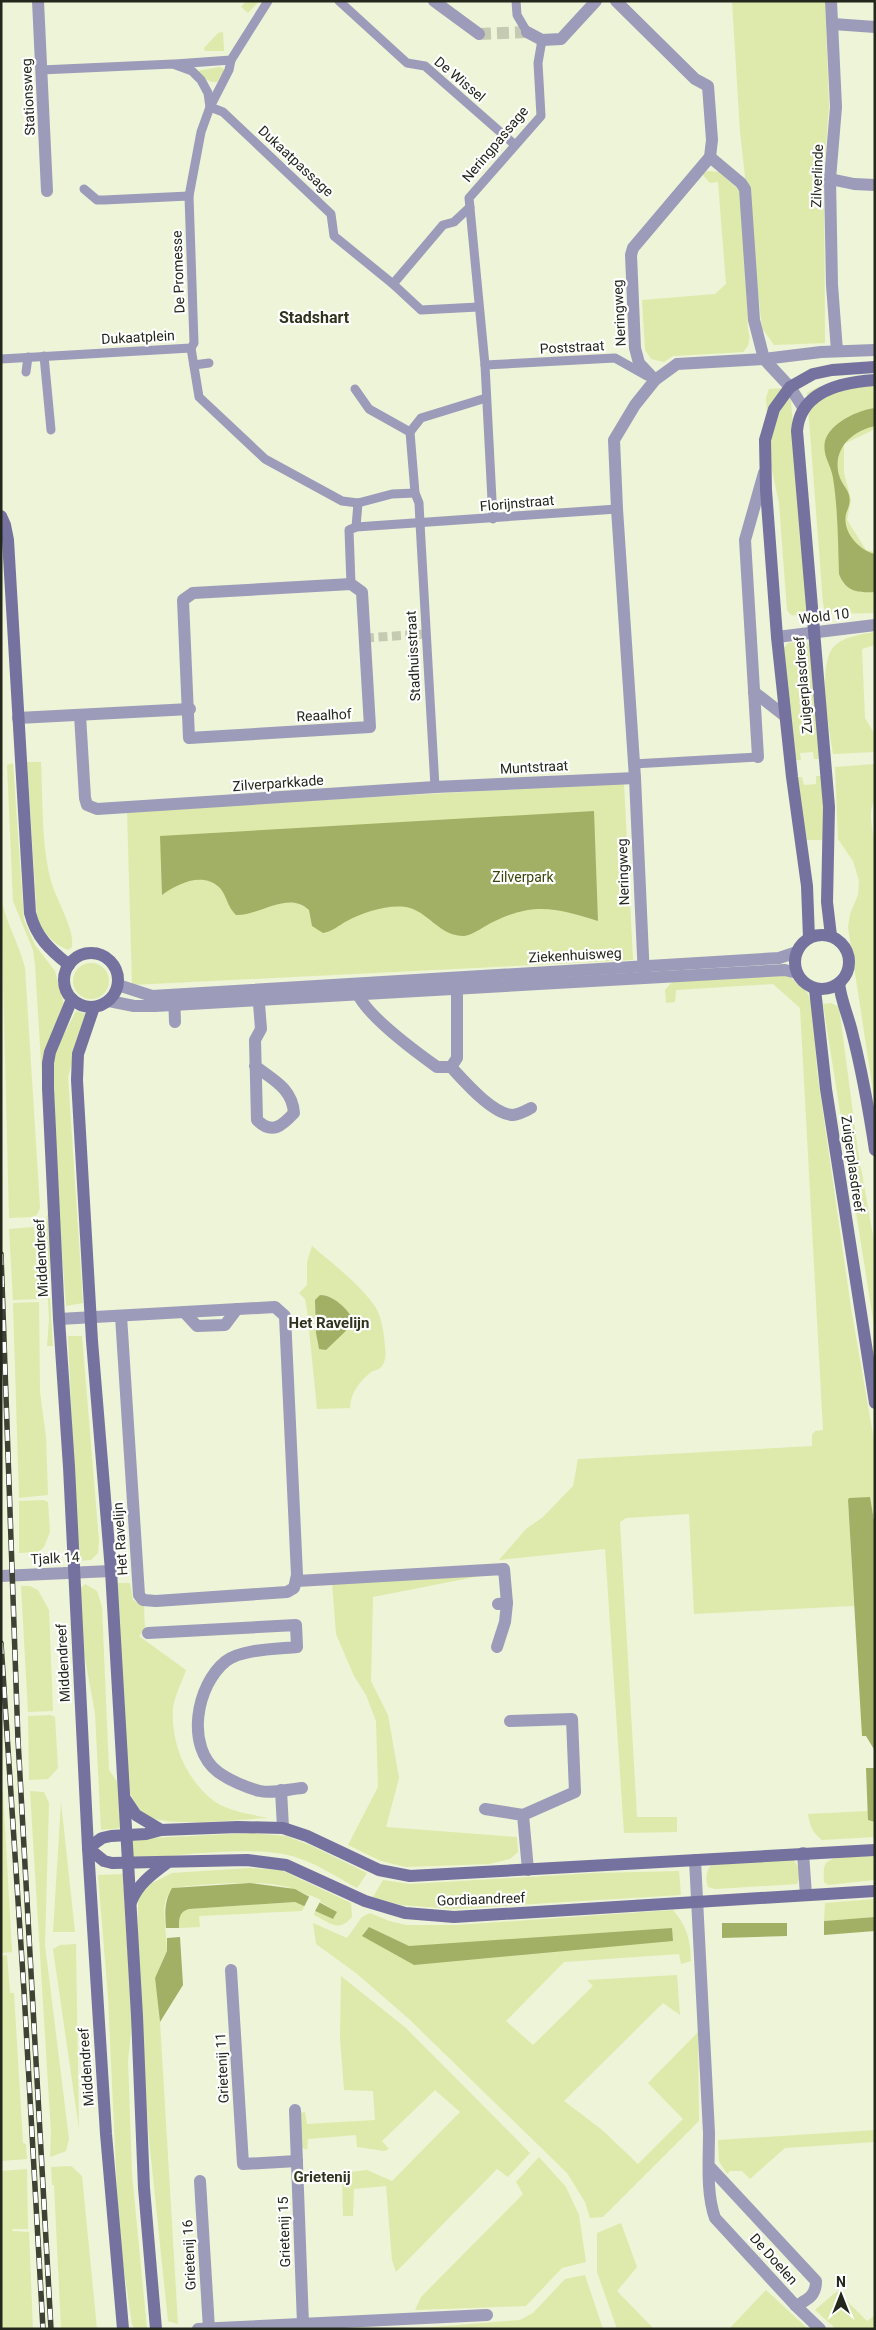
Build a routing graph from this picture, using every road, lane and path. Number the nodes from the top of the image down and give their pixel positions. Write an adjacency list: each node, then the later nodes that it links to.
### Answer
1 (38, 1): 16 (street, Stationsweg)
2 (268, 1): 14 (street, De Promesse)
3 (339, 1): 18 (street, De Wissel)
4 (516, 1): 11 (street)
5 (596, 1): 13 (street)
6 (616, 1): 19 (street)
7 (831, 1): 9 (street, Zilverlinde)
8 (438, 5): 12 (street)
9 (833, 24): 10 (street); 20 (street, Zilverlinde)
10 (875, 27)
11 (527, 32): 13 (street)
12 (479, 34)
13 (542, 40): 18 (street, Neringpassage)
14 (231, 60): 15 (street); 17 (street, De Promesse)
15 (173, 64): 16 (street); 17 (street)
16 (41, 70): 23 (street, Stationsweg)
17 (210, 108): 24 (street, De Promesse); 26 (street, Dukaatpassage)
18 (515, 145): 25 (street, Neringpassage)
19 (710, 157): 34 (street); 40 (street, Neringweg)
20 (830, 180): 21 (street); 30 (street, Zilverlinde)
21 (875, 185)
22 (84, 189): 24 (street)
23 (48, 191)
24 (189, 196): 28 (street, De Promesse)
25 (470, 207): 26 (street, Neringpassage); 27 (street, Neringpassage)
26 (393, 284): 27 (street)
27 (478, 307): 37 (street, Neringpassage)
28 (192, 348): 31 (street, Dukaatplein); 36 (street, Dukaatplein)
29 (875, 350): 30 (street)
30 (837, 351): 34 (street)
31 (44, 356): 32 (street, Dukaatplein); 46 (street)
32 (28, 357): 33 (street, Dukaatplein); 39 (street)
33 (1, 358)
34 (764, 359): 40 (street); 42 (street)
35 (208, 363): 36 (street)
36 (194, 365): 50 (street, Dukaatplein)
37 (485, 366): 40 (street, Poststraat); 44 (street, Neringpassage)
38 (875, 367): 42 (main road)
39 (26, 372)
40 (655, 380): 51 (street, Neringweg)
41 (875, 380): 45 (main road)
42 (790, 387): 45 (street); 48 (main road, Zuigerplasdreef)
43 (355, 389): 47 (street)
44 (486, 398): 47 (street); 53 (street, Neringpassage)
45 (804, 409): 58 (main road, Zuigerplasdreef)
46 (51, 430)
47 (410, 432): 49 (street, Stadhuisstraat)
48 (766, 468): 59 (main road, Zuigerplasdreef); 60 (street)
49 (415, 493): 50 (street); 54 (street, Stadhuisstraat)
50 (358, 503): 55 (street, Reaalhof)
51 (616, 509): 53 (street, Florijnstraat); 66 (street, Neringweg)
52 (1, 516): 64 (main road)
53 (493, 519): 54 (street, Florijnstraat)
54 (420, 523): 55 (street, Florijnstraat); 68 (street, Stadhuisstraat)
55 (356, 527): 56 (street, Reaalhof)
56 (351, 584): 61 (street, Reaalhof); 61 (street, Reaalhof)
57 (875, 625): 58 (street, Wold 10)
58 (814, 632): 59 (street, Wold 10); 69 (main road, Zuigerplasdreef)
59 (777, 637): 63 (main road, Zuigerplasdreef)
60 (754, 692): 63 (street); 65 (street)
61 (190, 709): 62 (street)
62 (80, 715): 64 (street); 68 (street, Zilverparkkade)
63 (785, 716): 70 (main road, Zuigerplasdreef)
64 (18, 718): 72 (main road)
65 (758, 757): 66 (street)
66 (633, 764): 67 (street, Neringweg)
67 (634, 778): 68 (street, Muntstraat); 73 (street, Neringweg)
68 (435, 787)
69 (831, 936): 70 (main road); 75 (main road)
70 (809, 938): 71 (main road)
71 (797, 952): 73 (street, Ziekenhuisweg); 74 (main road)
72 (68, 966): 76 (main road); 81 (main road)
73 (643, 972): 74 (street, Ziekenhuisweg); 77 (street, Ziekenhuisweg); 78 (street, Ziekenhuisweg)
74 (797, 973): 79 (main road)
75 (839, 983): 79 (main road); 89 (main road, Zuigerplasdreef)
76 (118, 986): 82 (street, Ziekenhuisweg); 83 (main road)
77 (355, 989): 78 (street, Ziekenhuisweg); 80 (street, Ziekenhuisweg); 87 (street)
78 (457, 989): 87 (street)
79 (815, 989): 93 (main road, Zuigerplasdreef)
80 (258, 994): 82 (street, Ziekenhuisweg); 86 (street)
81 (72, 999): 84 (main road); 92 (main road, Middendreef)
82 (175, 1000): 83 (street, Ziekenhuisweg); 85 (street)
83 (109, 1001): 84 (main road)
84 (94, 1008): 91 (main road)
85 (175, 1022)
86 (255, 1066): 86 (street)
87 (451, 1067): 88 (street)
88 (531, 1108)
89 (875, 1150)
90 (122, 1316): 91 (street); 97 (street, Het Ravelijn); 97 (street)
91 (91, 1318): 92 (street); 94 (main road)
92 (59, 1319): 95 (main road, Middendreef)
93 (875, 1403)
94 (111, 1571): 95 (street, Tjalk 14); 103 (main road)
95 (74, 1572): 96 (street, Tjalk 14); 109 (main road, Middendreef)
96 (1, 1576)
97 (297, 1581): 99 (street, Het Ravelijn)
98 (148, 1633): 102 (street)
99 (497, 1648)
100 (510, 1721): 105 (street)
101 (302, 1788): 102 (street)
102 (281, 1790): 106 (street)
103 (124, 1795): 107 (main road); 108 (main road)
104 (485, 1808): 105 (street)
105 (523, 1815): 115 (street, Gordiaandreef)
106 (283, 1828): 107 (main road, Gordiaandreef); 115 (main road, Gordiaandreef)
107 (161, 1830): 108 (main road, Gordiaandreef)
108 (127, 1835): 109 (main road, Gordiaandreef); 114 (main road)
109 (88, 1848): 114 (main road, Gordiaandreef); 129 (main road, Middendreef)
110 (875, 1850): 111 (main road, Gordiaandreef)
111 (803, 1853): 112 (main road, Gordiaandreef); 117 (street)
112 (695, 1860): 115 (main road, Gordiaandreef); 118 (street, De Doelen)
113 (167, 1863): 114 (main road, Gordiaandreef); 118 (main road, Gordiaandreef); 119 (main road)
114 (128, 1864): 119 (main road)
115 (528, 1870)
116 (875, 1891): 117 (main road, Gordiaandreef)
117 (806, 1895): 118 (main road, Gordiaandreef)
118 (698, 1902): 123 (street, De Doelen)
119 (130, 1904): 130 (main road)
120 (231, 1970): 122 (street, Grietenij 11)
121 (295, 2110): 122 (street, Grietenij 15)
122 (296, 2161): 127 (street, Grietenij 15)
123 (709, 2166): 125 (street, De Doelen); 125 (street, De Doelen)
124 (200, 2180): 128 (street, Grietenij 16)
125 (796, 2306): 131 (street)
126 (487, 2315): 127 (street)
127 (303, 2324): 128 (street)
128 (205, 2328)
129 (123, 2329)
130 (156, 2329)
131 (820, 2329)

